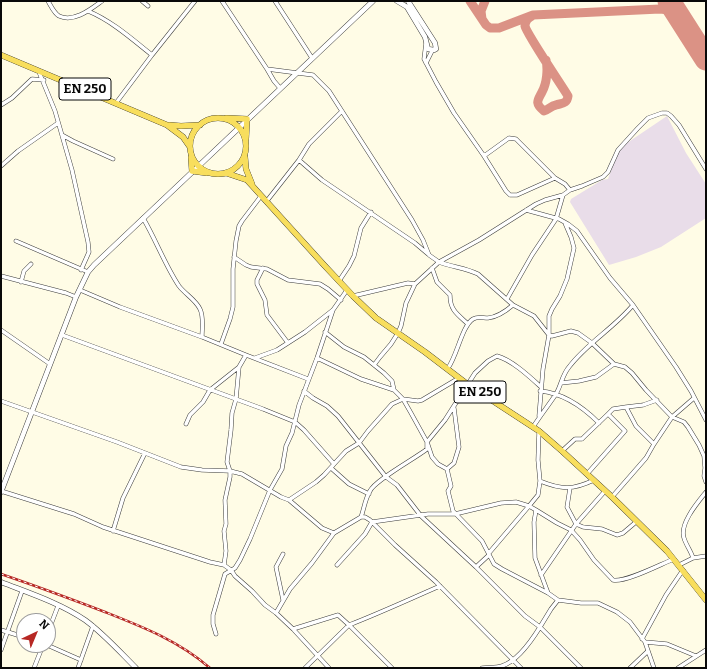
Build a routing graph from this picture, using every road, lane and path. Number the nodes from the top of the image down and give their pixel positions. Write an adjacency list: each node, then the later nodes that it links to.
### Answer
1 (48, 1): 11 (street)
2 (102, 1): 11 (street)
3 (142, 1): 10 (street)
4 (195, 1): 15 (street)
5 (222, 1): 18 (street)
6 (275, 1): 16 (street)
7 (373, 1): 16 (street)
8 (397, 1): 12 (street)
9 (408, 1): 13 (street)
10 (148, 6)
11 (88, 11): 15 (street)
12 (426, 43): 13 (street); 17 (street)
13 (432, 51): 17 (street)
14 (1, 55): 19 (main road, EN 250)
15 (152, 55): 23 (street)
16 (312, 58): 20 (street)
17 (426, 63): 36 (street)
18 (267, 69): 20 (street); 22 (street)
19 (39, 70): 21 (street); 23 (main road, EN 250)
20 (297, 73): 22 (street); 25 (street)
21 (44, 80): 24 (street); 28 (street)
22 (280, 88): 27 (street)
23 (116, 103): 30 (main road, EN 250)
24 (1, 105)
25 (342, 111): 39 (street); 58 (street)
26 (220, 118): 27 (main road); 29 (main road, EN 250); 31 (main road)
27 (247, 119): 31 (street); 33 (main road)
28 (58, 123): 32 (street); 40 (street)
29 (200, 125): 30 (main road, EN 250); 34 (main road)
30 (169, 126): 34 (main road, EN 250)
31 (239, 127): 33 (main road); 41 (street)
32 (62, 135): 38 (street); 64 (street)
33 (246, 141): 37 (main road, EN 250)
34 (190, 146): 35 (main road)
35 (191, 153): 41 (main road); 43 (main road)
36 (484, 156): 46 (street); 46 (street)
37 (245, 157): 45 (main road); 47 (main road, EN 250)
38 (113, 159)
39 (299, 160): 51 (street); 53 (street)
40 (1, 166)
41 (198, 166): 43 (street); 44 (main road, EN 250)
42 (706, 170): 48 (street)
43 (192, 171): 44 (main road); 54 (street)
44 (211, 173): 45 (main road, EN 250)
45 (226, 173): 47 (main road, EN 250)
46 (555, 178): 48 (street)
47 (252, 186): 50 (main road, EN 250)
48 (570, 190): 49 (street)
49 (563, 195): 52 (street); 55 (street)
50 (261, 196): 51 (main road, EN 250); 59 (street)
51 (266, 202): 68 (main road, EN 250)
52 (526, 210): 55 (street); 60 (street)
53 (371, 212): 58 (street); 68 (street)
54 (143, 218): 65 (street); 85 (street)
55 (556, 219): 56 (street); 75 (street)
56 (564, 222): 77 (street); 84 (street)
57 (16, 241): 64 (street)
58 (429, 254): 60 (street)
59 (234, 256): 62 (street); 88 (street)
60 (439, 262): 63 (street); 75 (street)
61 (32, 264): 67 (street)
62 (262, 268): 74 (street); 86 (street)
63 (432, 268): 69 (street); 79 (street)
64 (81, 270): 65 (street)
65 (88, 272): 70 (street)
66 (1, 276): 67 (street)
67 (21, 282): 73 (street)
68 (339, 282): 71 (main road, EN 250)
69 (415, 284): 72 (street); 82 (street)
70 (80, 290): 73 (street); 85 (street)
71 (347, 290): 72 (main road, EN 250); 74 (street)
72 (353, 296): 82 (main road, EN 250)
73 (76, 297): 83 (street)
74 (341, 300): 78 (street)
75 (507, 300): 76 (street)
76 (513, 305): 79 (street); 84 (street)
77 (633, 305): 87 (street); 106 (street)
78 (333, 310): 81 (street); 86 (street)
79 (468, 324): 96 (street)
80 (1, 330): 92 (street)
81 (325, 332): 91 (street); 95 (street)
82 (398, 333): 95 (street); 96 (main road, EN 250)
83 (62, 335): 92 (street); 102 (street)
84 (549, 335): 87 (street); 101 (street)
85 (202, 337): 88 (street)
86 (288, 343): 90 (street)
87 (592, 343): 93 (street); 99 (street)
88 (221, 344): 89 (street)
89 (246, 355): 90 (street); 94 (street)
90 (255, 358): 98 (street)
91 (317, 358): 98 (street); 103 (street)
92 (50, 364): 113 (street)
93 (614, 364): 99 (street); 109 (street)
94 (239, 366): 102 (street); 107 (street)
95 (374, 366): 103 (street)
96 (448, 368): 97 (main road, EN 250)
97 (460, 377): 100 (main road, EN 250); 108 (street)
98 (308, 379): 104 (street)
99 (561, 383): 105 (street)
100 (468, 384): 101 (street); 111 (street); 121 (main road, EN 250)
101 (541, 389): 105 (street); 115 (street)
102 (210, 390): 107 (street); 120 (street)
103 (394, 390): 108 (street)
104 (304, 391): 118 (street); 124 (street)
105 (556, 394): 115 (street); 119 (street)
106 (694, 398): 116 (street); 117 (street)
107 (236, 399): 118 (street); 130 (street)
108 (403, 399): 123 (street); 124 (street)
109 (657, 400): 112 (street); 116 (street)
110 (1, 401): 113 (street)
111 (454, 407): 123 (street); 129 (street)
112 (626, 408): 114 (street); 125 (street)
113 (32, 412): 127 (street); 138 (street)
114 (608, 414): 119 (street); 131 (street)
115 (539, 416): 121 (street)
116 (672, 417): 125 (street); 135 (street)
117 (706, 420)
118 (295, 422): 128 (street); 137 (street)
119 (599, 423): 126 (street)
120 (186, 424)
121 (533, 427): 122 (main road, EN 250)
122 (539, 431): 126 (main road, EN 250); 134 (street)
123 (427, 442): 129 (street); 132 (street)
124 (359, 443): 128 (street); 132 (street)
125 (654, 444): 142 (street)
126 (562, 451): 131 (main road, EN 250)
127 (145, 453): 130 (street); 152 (street)
128 (332, 466): 141 (street); 143 (street)
129 (447, 469): 146 (street)
130 (230, 471): 137 (street); 160 (street)
131 (587, 474): 133 (main road, EN 250)
132 (386, 477): 141 (street); 147 (street)
133 (594, 480): 136 (street); 139 (main road, EN 250)
134 (540, 481): 136 (street); 144 (street)
135 (706, 482)
136 (570, 488): 151 (street)
137 (270, 490): 143 (street); 164 (street)
138 (1, 491): 152 (street)
139 (605, 491): 142 (main road, EN 250); 151 (street)
140 (706, 492): 158 (street)
141 (369, 494): 148 (street)
142 (612, 497): 150 (main road, EN 250)
143 (289, 500): 154 (street)
144 (529, 506): 145 (street); 146 (street); 156 (street)
145 (536, 510): 153 (street); 165 (street)
146 (455, 514): 147 (street); 156 (street)
147 (421, 516): 149 (street); 162 (street)
148 (361, 517): 149 (street); 154 (street)
149 (372, 522): 161 (street); 167 (street)
150 (636, 522): 151 (street); 159 (main road, EN 250)
151 (576, 524): 153 (street)
152 (113, 530): 160 (street)
153 (571, 530): 159 (street); 165 (street)
154 (334, 533): 170 (street)
155 (283, 554): 170 (street)
156 (489, 554): 162 (street); 169 (street)
157 (705, 555): 158 (street)
158 (692, 558): 163 (street)
159 (674, 559): 163 (main road, EN 250)
160 (224, 565): 164 (street)
161 (336, 565)
162 (476, 567): 178 (street)
163 (681, 567): 172 (main road, EN 250); 184 (street)
164 (231, 570): 175 (street); 183 (street)
165 (541, 575): 169 (street)
166 (1, 582): 168 (street)
167 (440, 586): 176 (street); 193 (street)
168 (22, 591): 173 (street); 181 (street)
169 (548, 593): 171 (street)
170 (283, 600): 175 (street)
171 (558, 600): 178 (street); 184 (street)
172 (706, 600)
173 (58, 606): 174 (street); 177 (street)
174 (55, 613)
175 (276, 614): 179 (street)
176 (349, 624): 179 (street); 191 (street); 200 (street)
177 (93, 626): 194 (street); 197 (street)
178 (540, 627): 193 (street); 203 (street)
179 (293, 628): 191 (street)
180 (1, 630): 181 (street)
181 (8, 632): 182 (street); 186 (street)
182 (16, 634)
183 (216, 634)
184 (643, 641): 187 (street); 192 (street)
185 (56, 649): 194 (street)
186 (1, 650)
187 (648, 650): 204 (street); 205 (street)
188 (706, 650): 190 (street)
189 (40, 653): 195 (street)
190 (704, 654): 192 (street)
191 (318, 656): 198 (street); 199 (street)
192 (696, 656): 206 (street)
193 (512, 659): 201 (street); 202 (street)
194 (81, 660): 196 (street)
195 (34, 668)
196 (78, 668)
197 (136, 668)
198 (305, 668)
199 (329, 668)
200 (392, 668)
201 (482, 668)
202 (521, 668)
203 (581, 668)
204 (630, 668)
205 (654, 668)
206 (678, 668)

